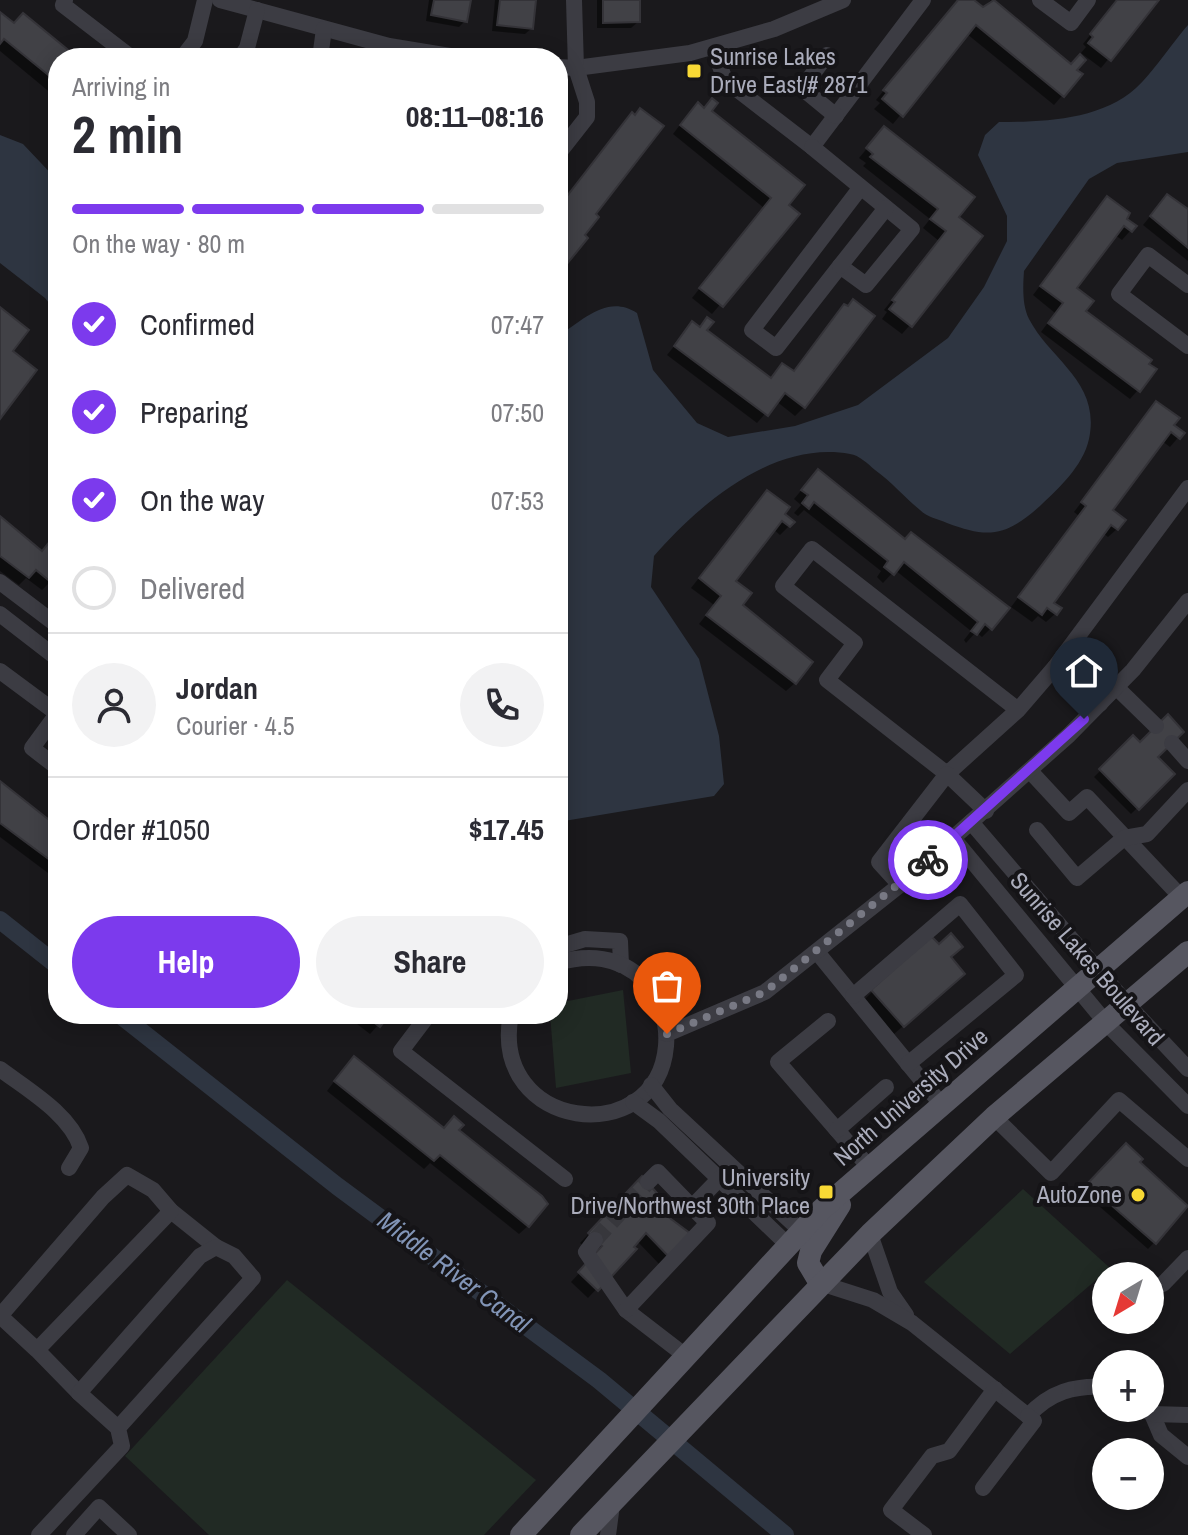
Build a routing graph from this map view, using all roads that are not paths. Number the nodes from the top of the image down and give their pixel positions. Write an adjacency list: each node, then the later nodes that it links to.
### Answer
1 (65, 0): 12 (street)
2 (205, 0): 13 (street)
3 (574, 0): 19 (street)
4 (843, 0): 11 (street)
5 (923, 0): 20 (street)
6 (1040, 0): 7 (street)
7 (1088, 0)
8 (227, 1): 9 (street)
9 (257, 10): 10 (street); 14 (street)
10 (324, 29): 15 (street); 16 (street)
11 (713, 47): 19 (street); 22 (street)
12 (119, 48)
13 (190, 48)
14 (247, 48)
15 (321, 48)
16 (401, 48)
17 (827, 55): 20 (street)
18 (568, 68): 19 (street)
19 (576, 68): 21 (street)
20 (836, 116): 22 (street)
21 (568, 141)
22 (812, 147): 23 (street)
23 (861, 187): 24 (street); 25 (street)
24 (886, 208): 25 (street); 25 (street)
25 (840, 266)
26 (1188, 285): 27 (street)
27 (1188, 346)
28 (1188, 488): 34 (street)
29 (3, 589): 32 (street)
30 (1188, 601): 36 (street)
31 (0, 614): 33 (street)
32 (48, 619)
33 (48, 651)
34 (1055, 667): 37 (street); 39 (street)
35 (0, 671): 38 (street)
36 (1116, 687): 37 (street); 40 (street)
37 (1100, 704): 45 (street)
38 (48, 707)
39 (1018, 710): 46 (street); 46 (street)
40 (1156, 726)
41 (48, 727): 43 (street)
42 (1172, 743): 44 (street)
43 (48, 760)
44 (1188, 761)
45 (1030, 771): 48 (street); 52 (street)
46 (947, 774): 48 (street); 53 (street)
47 (1188, 790): 52 (street)
48 (986, 811): 49 (street)
49 (971, 822): 51 (street); 60 (street, Sunrise Lakes Boulevard)
50 (1037, 830): 52 (street)
51 (953, 838): 53 (street); 61 (street, Sunrise Lakes Boulevard)
52 (1124, 838): 54 (street)
53 (900, 885): 56 (street)
54 (1185, 895): 60 (main road, North University Drive)
55 (568, 944): 59 (street)
56 (817, 952): 62 (street); 68 (street)
57 (1188, 952): 63 (main road)
58 (568, 960): 59 (street)
59 (621, 965): 68 (street)
60 (1099, 971): 61 (main road, North University Drive); 63 (street, Sunrise Lakes Boulevard)
61 (1079, 988): 67 (street, Sunrise Lakes Boulevard); 75 (main road, North University Drive)
62 (853, 996): 69 (street); 69 (street)
63 (1128, 1005): 67 (main road); 71 (street, Sunrise Lakes Boulevard)
64 (828, 1021): 78 (street)
65 (421, 1024): 83 (street)
66 (510, 1024): 74 (street)
67 (1107, 1024): 76 (street, Sunrise Lakes Boulevard); 77 (main road)
68 (667, 1034): 72 (street)
69 (908, 1064): 75 (street)
70 (0, 1069): 80 (street)
71 (1188, 1069)
72 (651, 1085): 74 (street); 88 (street)
73 (886, 1087): 78 (street)
74 (633, 1102): 82 (street)
75 (941, 1104): 81 (main road, North University Drive)
76 (1188, 1106)
77 (994, 1117): 79 (street); 87 (main road)
78 (837, 1130): 81 (street)
79 (1188, 1159)
80 (69, 1168)
81 (863, 1173): 88 (main road, North University Drive); 92 (main road)
82 (720, 1178): 85 (street); 88 (street)
83 (565, 1179)
84 (648, 1182): 85 (street)
85 (692, 1207): 94 (street)
86 (171, 1211): 90 (street); 96 (street); 96 (street)
87 (870, 1234): 92 (main road); 95 (street)
88 (794, 1238): 97 (main road, North University Drive)
89 (595, 1240): 94 (street)
90 (216, 1247): 100 (street); 105 (street)
91 (1188, 1258): 93 (street)
92 (820, 1283): 95 (street); 108 (main road)
93 (1164, 1283)
94 (626, 1310): 97 (street)
95 (912, 1323): 99 (street)
96 (37, 1350): 100 (street)
97 (687, 1357): 112 (main road, North University Drive)
98 (1092, 1386): 103 (street)
99 (995, 1389): 103 (street); 115 (street)
100 (79, 1393): 105 (street)
101 (1164, 1413): 102 (street)
102 (1188, 1415)
103 (1028, 1416): 107 (street)
104 (1153, 1422): 106 (street)
105 (118, 1428): 109 (street)
106 (1188, 1457)
107 (983, 1488)
108 (613, 1500): 113 (main road); 114 (street)
109 (39, 1535)
110 (74, 1535): 111 (street)
111 (129, 1535)
112 (521, 1535)
113 (581, 1535)
114 (608, 1535)
115 (924, 1535)

